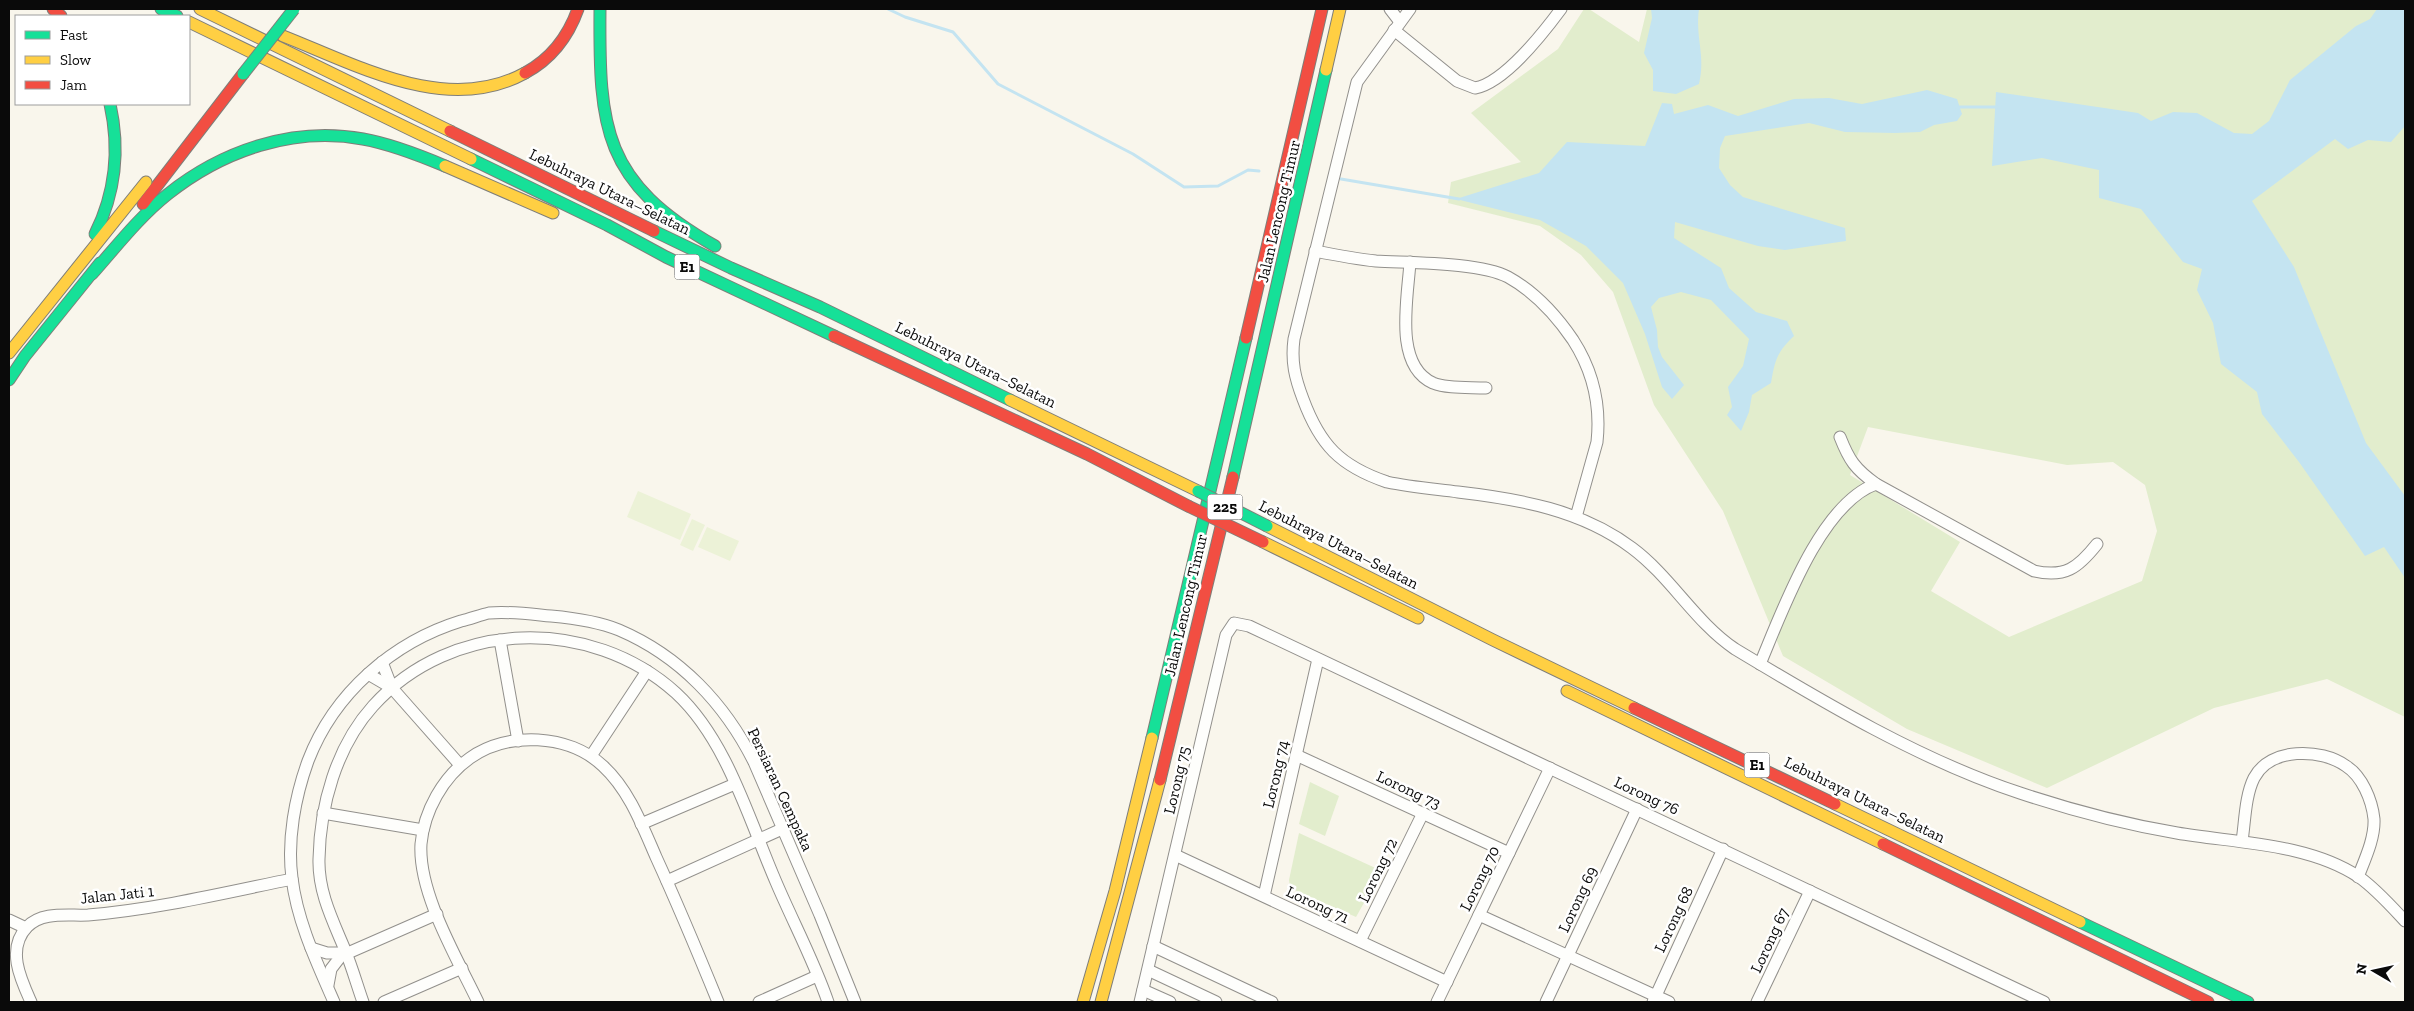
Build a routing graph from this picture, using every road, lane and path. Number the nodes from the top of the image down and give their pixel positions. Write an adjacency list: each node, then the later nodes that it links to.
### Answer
1 (161, 9): 13 (highway)
2 (200, 9): 24 (highway, Lebuhraya Utara–Selatan / E1)
3 (213, 9): 6 (highway)
4 (280, 9): 16 (highway)
5 (294, 9): 22 (highway, bridge)
6 (578, 9)
7 (600, 9): 24 (highway)
8 (1322, 9): 91 (highway, Jalan Lencong Timur / 225)
9 (1340, 9): 92 (highway, Jalan Lencong Timur / 225)
10 (1390, 9): 15 (street)
11 (1410, 9): 15 (street)
12 (1562, 9): 15 (street)
13 (175, 15)
14 (190, 22): 20 (highway, Lebuhraya Utara–Selatan / E1)
15 (1397, 26): 19 (street)
16 (238, 60)
17 (216, 90): 23 (highway)
18 (110, 105): 23 (highway)
19 (1315, 251): 21 (street); 30 (street)
20 (666, 257): 22 (highway); 33 (highway, Lebuhraya Utara–Selatan / E1, bridge)
21 (1410, 262): 27 (street); 30 (street)
22 (92, 274): 26 (highway)
23 (51, 299): 25 (highway)
24 (820, 307): 103 (highway, Lebuhraya Utara–Selatan / E1, bridge)
25 (9, 353)
26 (9, 380)
27 (1486, 388)
28 (1840, 437): 29 (street)
29 (1876, 484): 31 (street); 37 (street)
30 (1576, 517): 37 (street)
31 (2097, 544)
32 (1234, 623): 35 (street, Lorong 76); 58 (street, Lorong 75)
33 (1432, 625)
34 (500, 640): 38 (street); 41 (street); 42 (street)
35 (1318, 660): 43 (street, Lorong 74); 46 (street, Lorong 76)
36 (382, 662): 39 (street, Persiaran Cempaka); 41 (street); 52 (street, Persiaran Cempaka)
37 (1760, 664): 55 (street)
38 (647, 671): 44 (street); 47 (street)
39 (368, 674): 41 (street); 60 (street, Persiaran Cempaka)
40 (1556, 686): 102 (highway, Lebuhraya Utara–Selatan / E1)
41 (392, 688): 45 (street); 49 (street)
42 (518, 741): 44 (street); 45 (street)
43 (1296, 755): 50 (street, Lorong 73); 63 (street, Lorong 74)
44 (591, 756): 51 (street)
45 (460, 765): 53 (street)
46 (1550, 768): 48 (street, Lorong 76); 57 (street, Lorong 70)
47 (735, 784): 51 (street); 54 (street)
48 (1638, 809): 56 (street, Lorong 76); 74 (street, Lorong 69)
49 (324, 813): 53 (street); 73 (street)
50 (1423, 813): 57 (street, Lorong 73); 69 (street, Lorong 72)
51 (641, 824): 61 (street)
52 (782, 829): 54 (street); 90 (street, Persiaran Cempaka)
53 (424, 830): 64 (street)
54 (757, 839): 61 (street); 77 (street)
55 (2242, 842): 59 (street); 59 (street)
56 (1723, 849): 62 (street, Lorong 76); 81 (street, Lorong 68)
57 (1509, 853): 65 (street, Lorong 70)
58 (1175, 855): 63 (street, Lorong 71); 70 (street, Lorong 75)
59 (2358, 877): 67 (street)
60 (292, 879): 68 (street, Jalan Jati 1); 71 (street, Persiaran Cempaka)
61 (667, 881): 87 (street)
62 (1810, 891): 100 (street, Lorong 67); 101 (street, Lorong 76)
63 (1264, 896): 69 (street, Lorong 71)
64 (436, 914): 73 (street); 75 (street)
65 (1479, 915): 74 (street); 78 (street, Lorong 70)
66 (9, 920): 68 (street)
67 (2405, 921)
68 (26, 928): 72 (street)
69 (1360, 941): 78 (street, Lorong 71)
70 (1153, 946): 76 (street, Lorong 75); 96 (street)
71 (311, 948): 73 (street); 79 (street, Persiaran Cempaka)
72 (13, 950): 82 (street)
73 (346, 953): 79 (street); 84 (street)
74 (1568, 956): 81 (street); 98 (street, Lorong 69)
75 (462, 968): 85 (street); 86 (street)
76 (1148, 970): 80 (street, Lorong 75); 95 (street)
77 (817, 976): 88 (street); 89 (street)
78 (1447, 982): 97 (street, Lorong 70)
79 (329, 989): 83 (street, Persiaran Cempaka)
80 (1143, 990): 93 (street, Lorong 75); 94 (street)
81 (1654, 999): 99 (street)
82 (31, 1002)
83 (334, 1002)
84 (363, 1002)
85 (384, 1002)
86 (478, 1002)
87 (718, 1002)
88 (759, 1002)
89 (828, 1002)
90 (855, 1002)
91 (1083, 1002)
92 (1101, 1002)
93 (1140, 1002)
94 (1170, 1002)
95 (1216, 1002)
96 (1272, 1002)
97 (1437, 1002)
98 (1546, 1002)
99 (1669, 1002)
100 (1757, 1002)
101 (2044, 1002)
102 (2208, 1002)
103 (2248, 1002)

